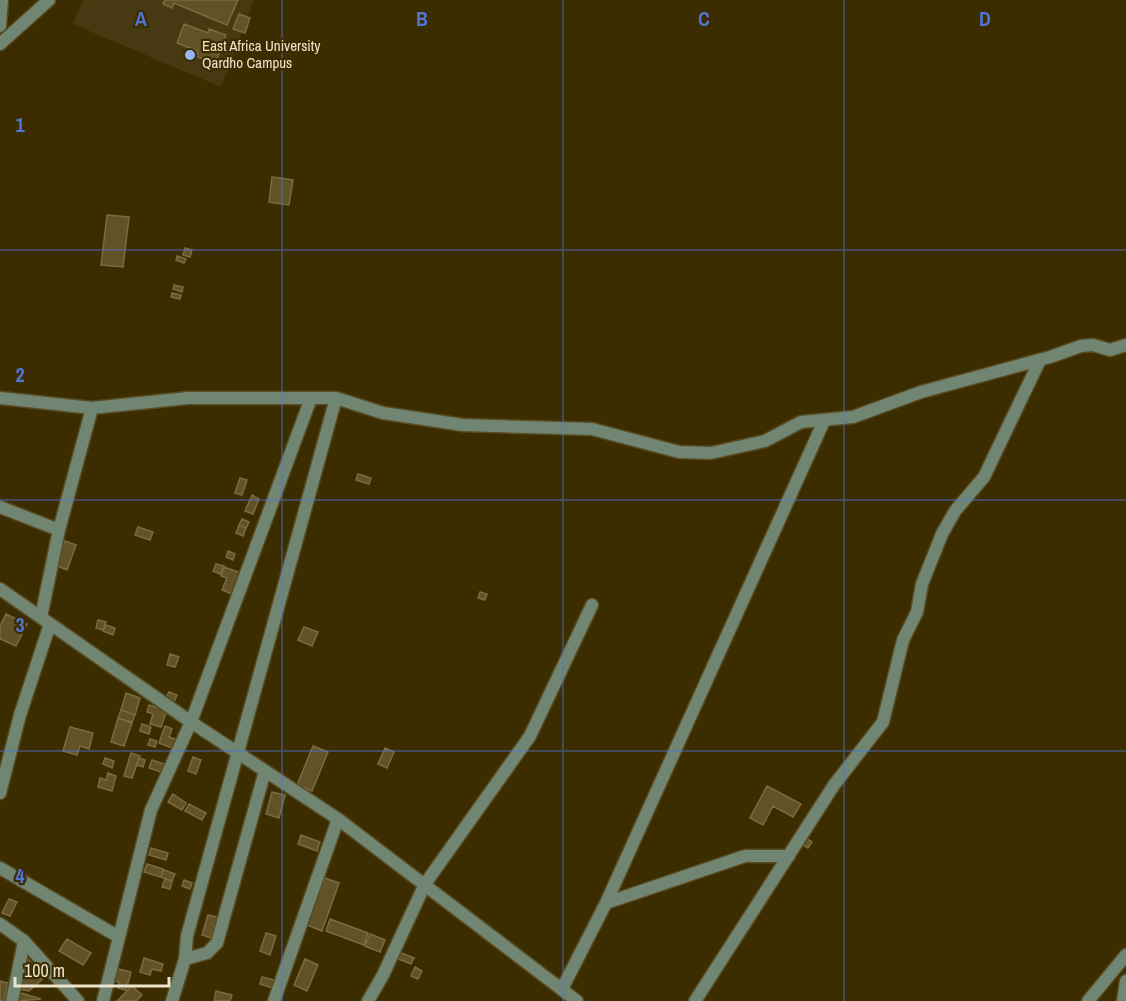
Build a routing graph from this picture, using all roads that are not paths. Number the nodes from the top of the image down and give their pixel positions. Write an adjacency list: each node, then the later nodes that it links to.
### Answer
1 (2, 0): 3 (street)
2 (49, 0): 4 (street)
3 (0, 26)
4 (0, 44)
5 (1126, 345): 6 (street)
6 (1040, 360): 11 (street); 22 (street)
7 (0, 398): 10 (street)
8 (311, 398): 9 (street); 10 (street); 17 (street)
9 (336, 398): 11 (street); 18 (street)
10 (92, 408): 13 (street)
11 (824, 421): 25 (street)
12 (0, 507): 13 (street)
13 (59, 531): 16 (street)
14 (0, 589): 16 (street)
15 (592, 605): 24 (street)
16 (45, 620): 17 (street); 20 (street)
17 (191, 722): 18 (street); 27 (street)
18 (238, 753): 19 (street); 30 (street)
19 (265, 771): 21 (street); 30 (street)
20 (0, 793)
21 (338, 819): 24 (street); 37 (street)
22 (789, 856): 25 (street); 40 (street)
23 (0, 868): 27 (street)
24 (425, 884): 32 (street); 38 (street)
25 (606, 903): 32 (street)
26 (0, 924): 28 (street)
27 (119, 937): 35 (street)
28 (24, 941): 33 (street); 34 (street)
29 (1126, 955): 41 (street)
30 (185, 959): 36 (street)
31 (1126, 981): 42 (street)
32 (562, 989): 39 (street)
33 (12, 1001)
34 (78, 1001)
35 (103, 1001)
36 (172, 1001)
37 (273, 1001)
38 (368, 1001)
39 (577, 1001)
40 (695, 1001)
41 (1088, 1001)
42 (1123, 1001)

